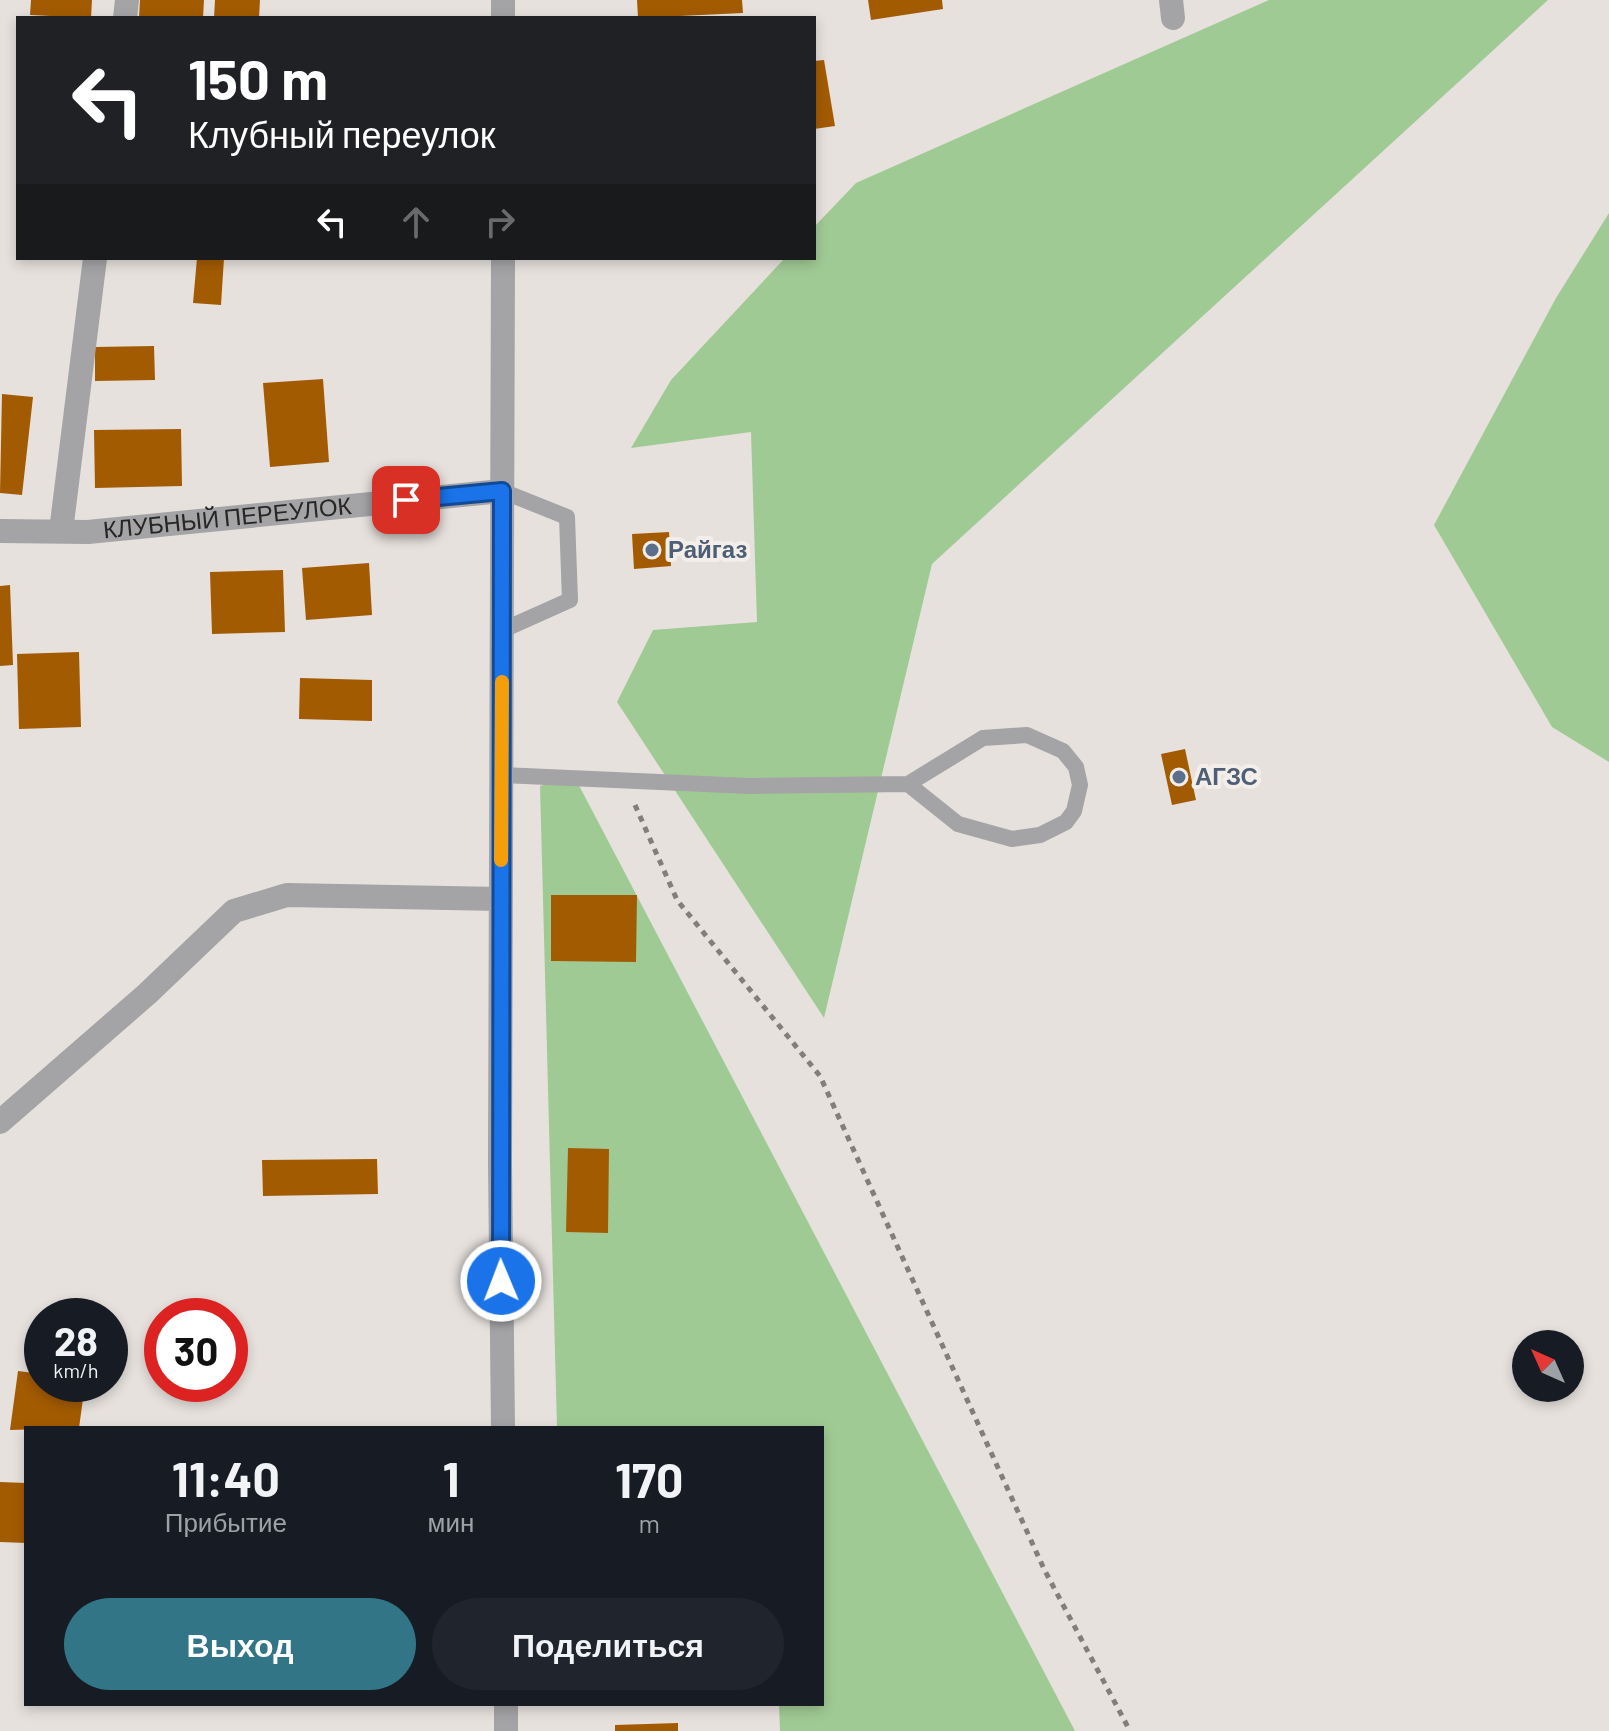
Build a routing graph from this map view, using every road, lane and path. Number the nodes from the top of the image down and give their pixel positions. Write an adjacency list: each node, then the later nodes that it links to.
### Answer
1 (95, 260): 5 (street)
2 (503, 260): 3 (street)
3 (502, 491): 5 (street, КЛУБНЫЙ ПЕРЕУЛОК); 6 (street); 6 (lane)
4 (0, 531): 5 (street, КЛУБНЫЙ ПЕРЕУЛОК)
5 (61, 531)
6 (503, 630): 7 (street)
7 (501, 775): 8 (lane); 10 (street)
8 (623, 779): 9 (lane); 15 (path)
9 (908, 784): 9 (lane)
10 (500, 899): 11 (street); 12 (street)
11 (0, 1122)
12 (503, 1426)
13 (506, 1706): 14 (street)
14 (506, 1731)
15 (1130, 1731)

